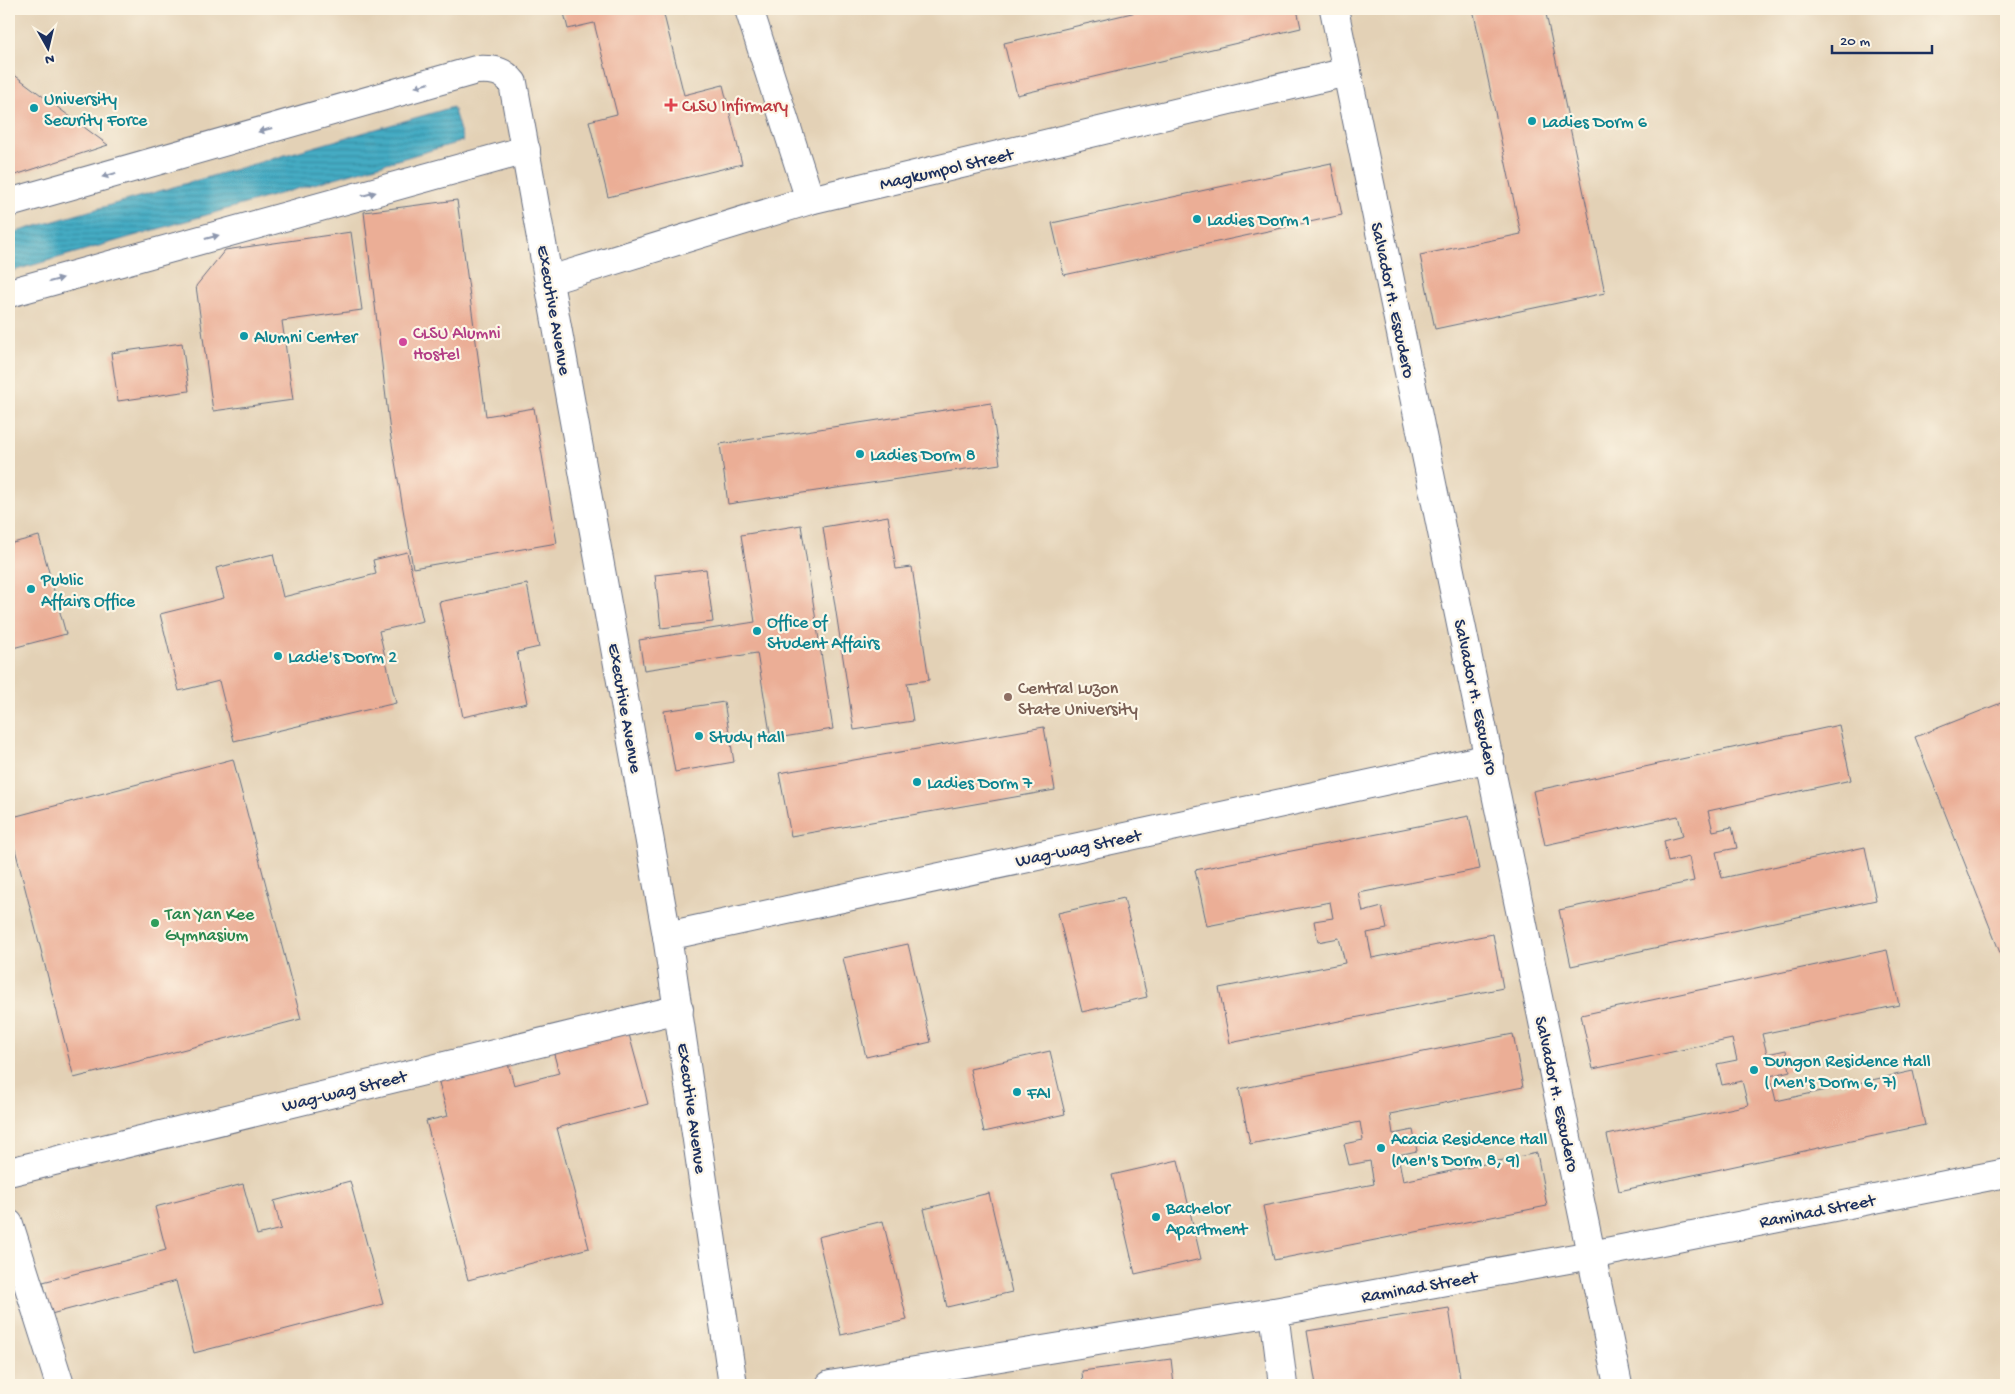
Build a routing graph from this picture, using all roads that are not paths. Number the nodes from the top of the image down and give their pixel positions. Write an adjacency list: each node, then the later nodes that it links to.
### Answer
1 (750, 9): 5 (street)
2 (1334, 9): 3 (street, Salvador H. Escudero)
3 (1346, 72): 5 (street, Magkumpol Street); 9 (street, Salvador H. Escudero)
4 (526, 150): 6 (street, Executive Avenue, one-way to 6); 7 (street, Executive Avenue); 8 (street, one-way to 4)
5 (810, 200): 7 (street, Magkumpol Street)
6 (9, 203)
7 (550, 280): 10 (street, Executive Avenue)
8 (9, 294)
9 (1490, 758): 10 (street, Wag-wag Street); 15 (street, Salvador H. Escudero)
10 (667, 936): 11 (street, Executive Avenue)
11 (679, 1009): 12 (street, Wag-wag Street); 18 (street, Executive Avenue)
12 (9, 1172)
13 (2006, 1173): 15 (street, Raminad Street)
14 (9, 1224): 17 (street)
15 (1591, 1255): 16 (street, Raminad Street); 21 (street, Salvador H. Escudero)
16 (1274, 1312): 19 (street, Raminad Street); 20 (street)
17 (60, 1385)
18 (733, 1385)
19 (830, 1385)
20 (1283, 1385)
21 (1618, 1385)

